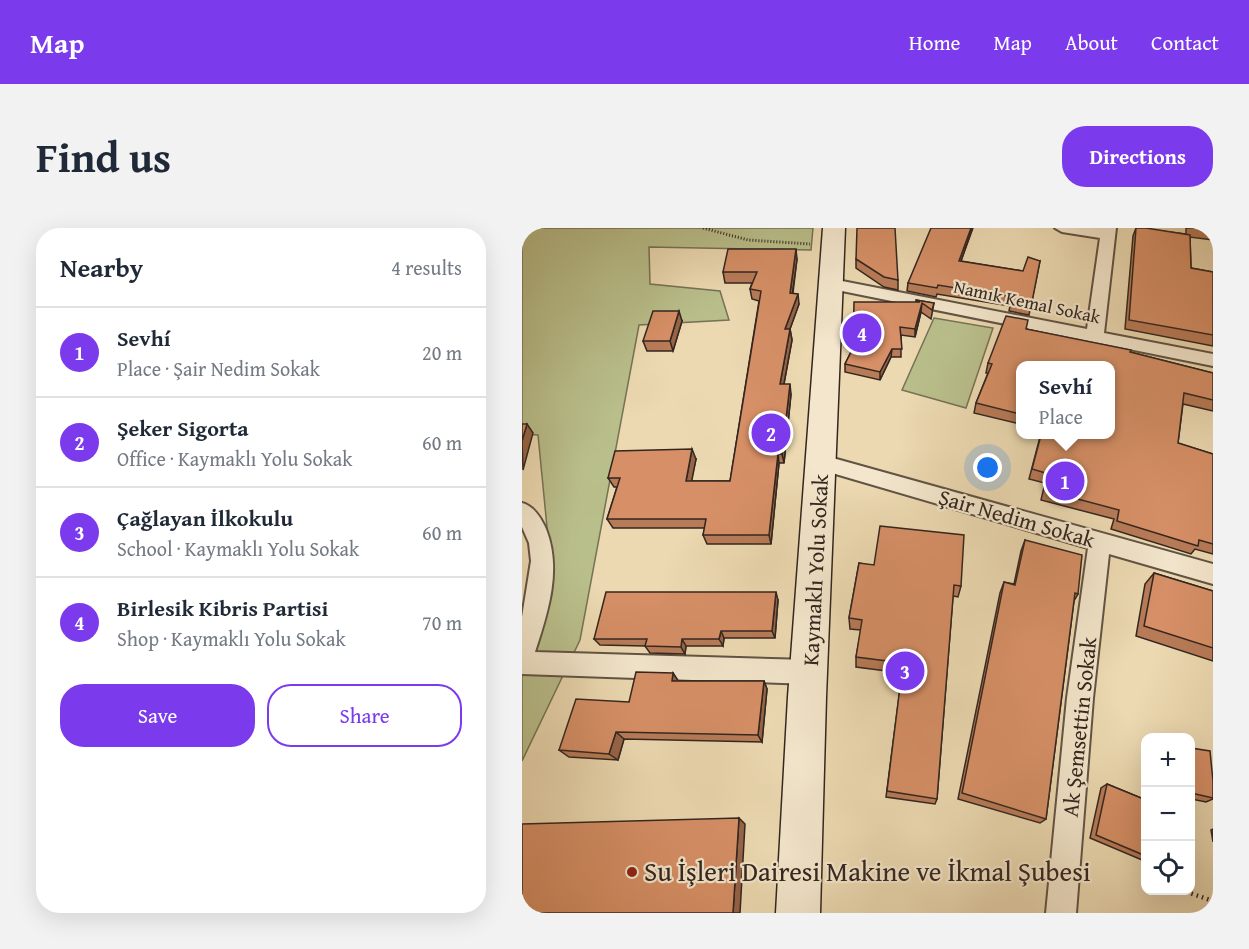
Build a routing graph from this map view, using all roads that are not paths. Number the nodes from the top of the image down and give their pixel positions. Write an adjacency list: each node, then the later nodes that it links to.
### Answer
1 (1062, 228): 2 (street)
2 (1108, 232): 5 (street)
3 (834, 237): 4 (street, Kaymaklı Yolu Sokak)
4 (832, 284): 5 (street, Namık Kemal Sokak); 7 (street, Kaymaklı Yolu Sokak)
5 (1095, 336): 6 (street, Namık Kemal Sokak)
6 (1213, 360)
7 (822, 463): 9 (street, Şair Nedim Sokak); 13 (street, Kaymaklı Yolu Sokak)
8 (522, 511): 11 (street)
9 (1100, 541): 10 (street, Şair Nedim Sokak); 15 (street, Ak Şemsettin Sokak)
10 (1213, 574)
11 (522, 655)
12 (522, 663): 13 (street)
13 (809, 672): 14 (street, Kaymaklı Yolu Sokak)
14 (798, 913)
15 (1061, 913)

